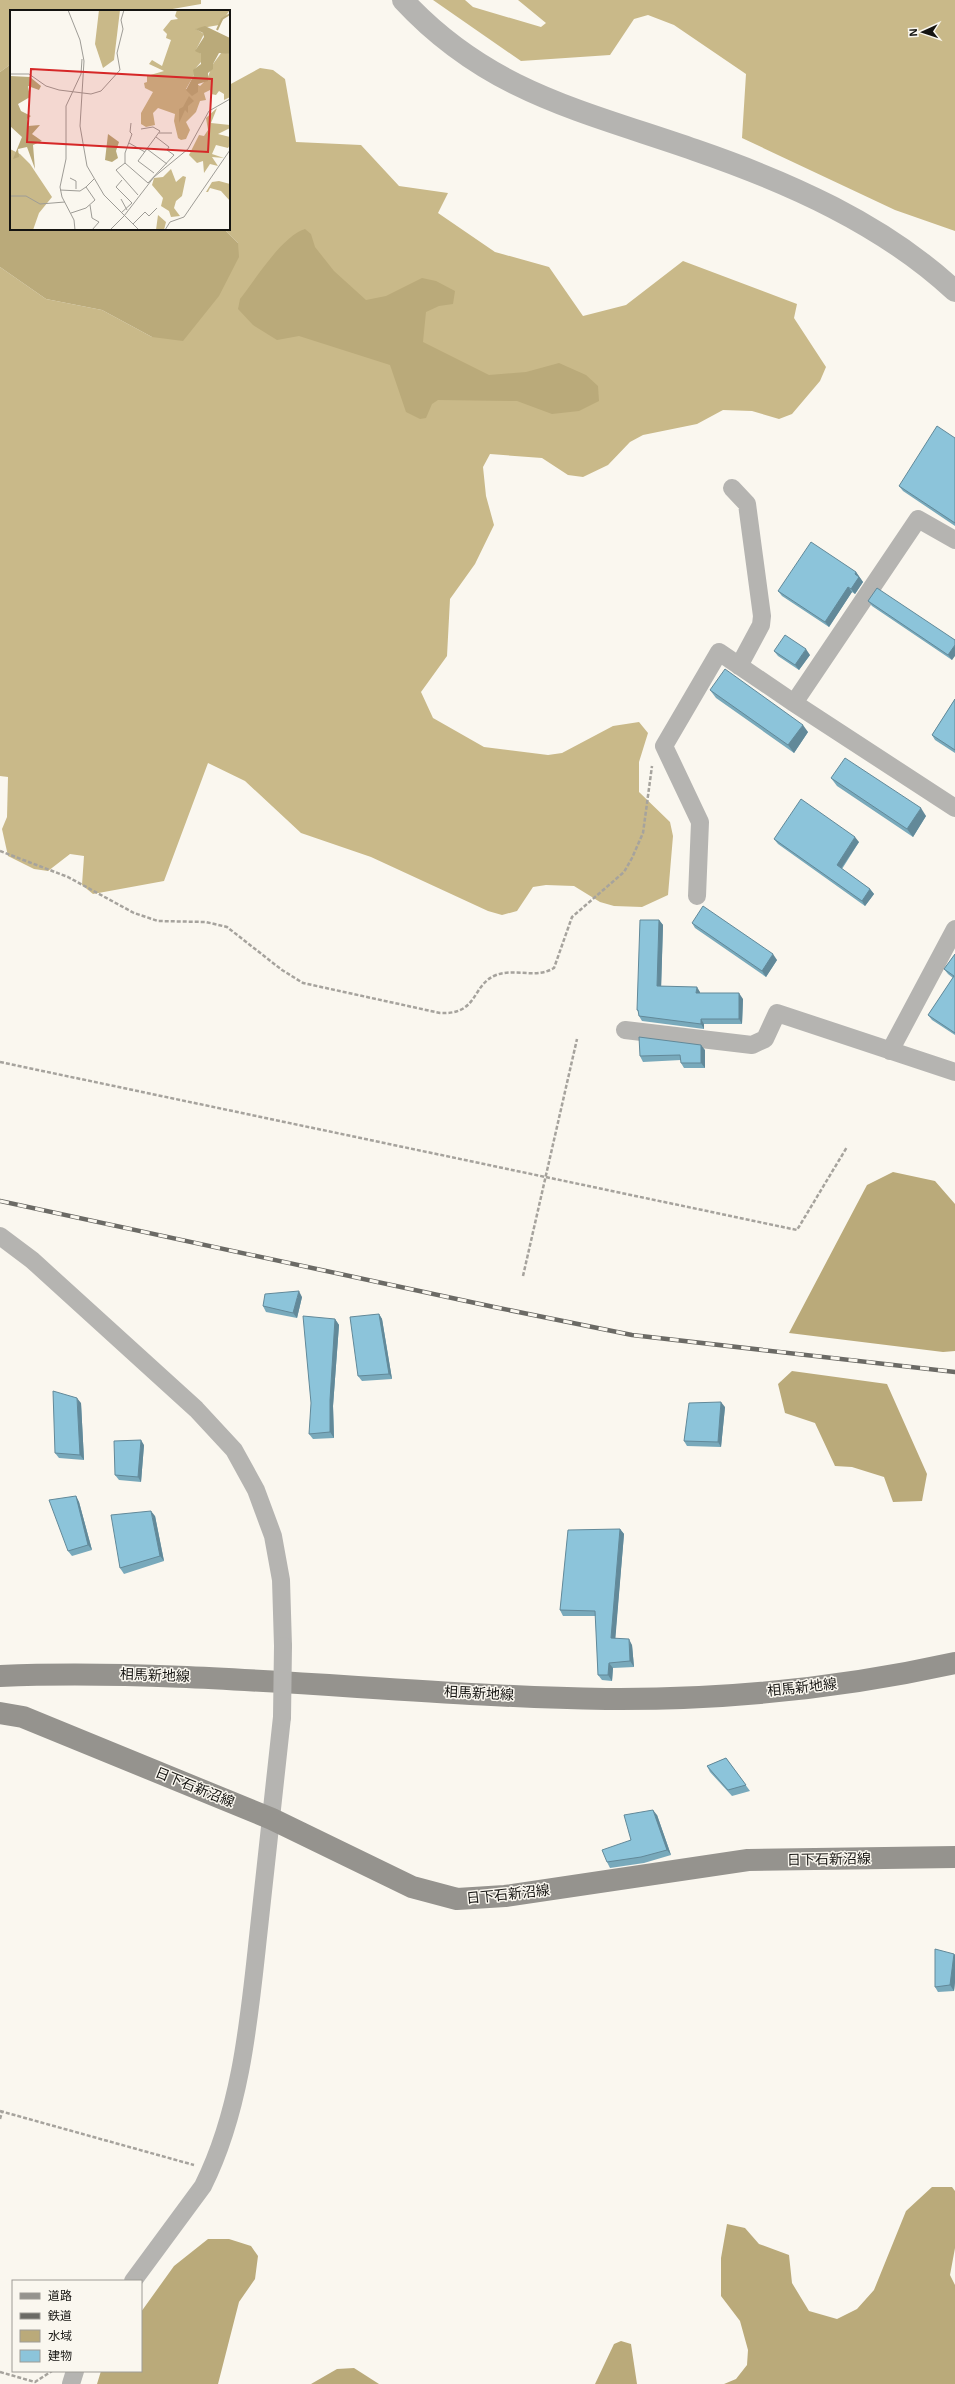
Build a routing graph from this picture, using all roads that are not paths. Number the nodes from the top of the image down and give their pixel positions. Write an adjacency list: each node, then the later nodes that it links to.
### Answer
1 (404, 0): 2 (street)
2 (955, 291)
3 (732, 488): 5 (street)
4 (955, 540): 6 (street)
5 (739, 666): 6 (street); 8 (street)
6 (794, 703): 7 (street)
7 (955, 808)
8 (697, 896)
9 (955, 929): 11 (street)
10 (625, 1030): 11 (street)
11 (890, 1051): 12 (street)
12 (955, 1072)
13 (0, 1236): 17 (street, bridge)
14 (955, 1663): 15 (main road, 相馬新地線)
15 (0, 1676)
16 (0, 1713): 17 (main road, 日下石新沼線)
17 (272, 1819): 18 (main road, 日下石新沼線); 19 (street)
18 (955, 1857)
19 (133, 2280)
20 (75, 2372): 21 (street)
21 (71, 2384)

